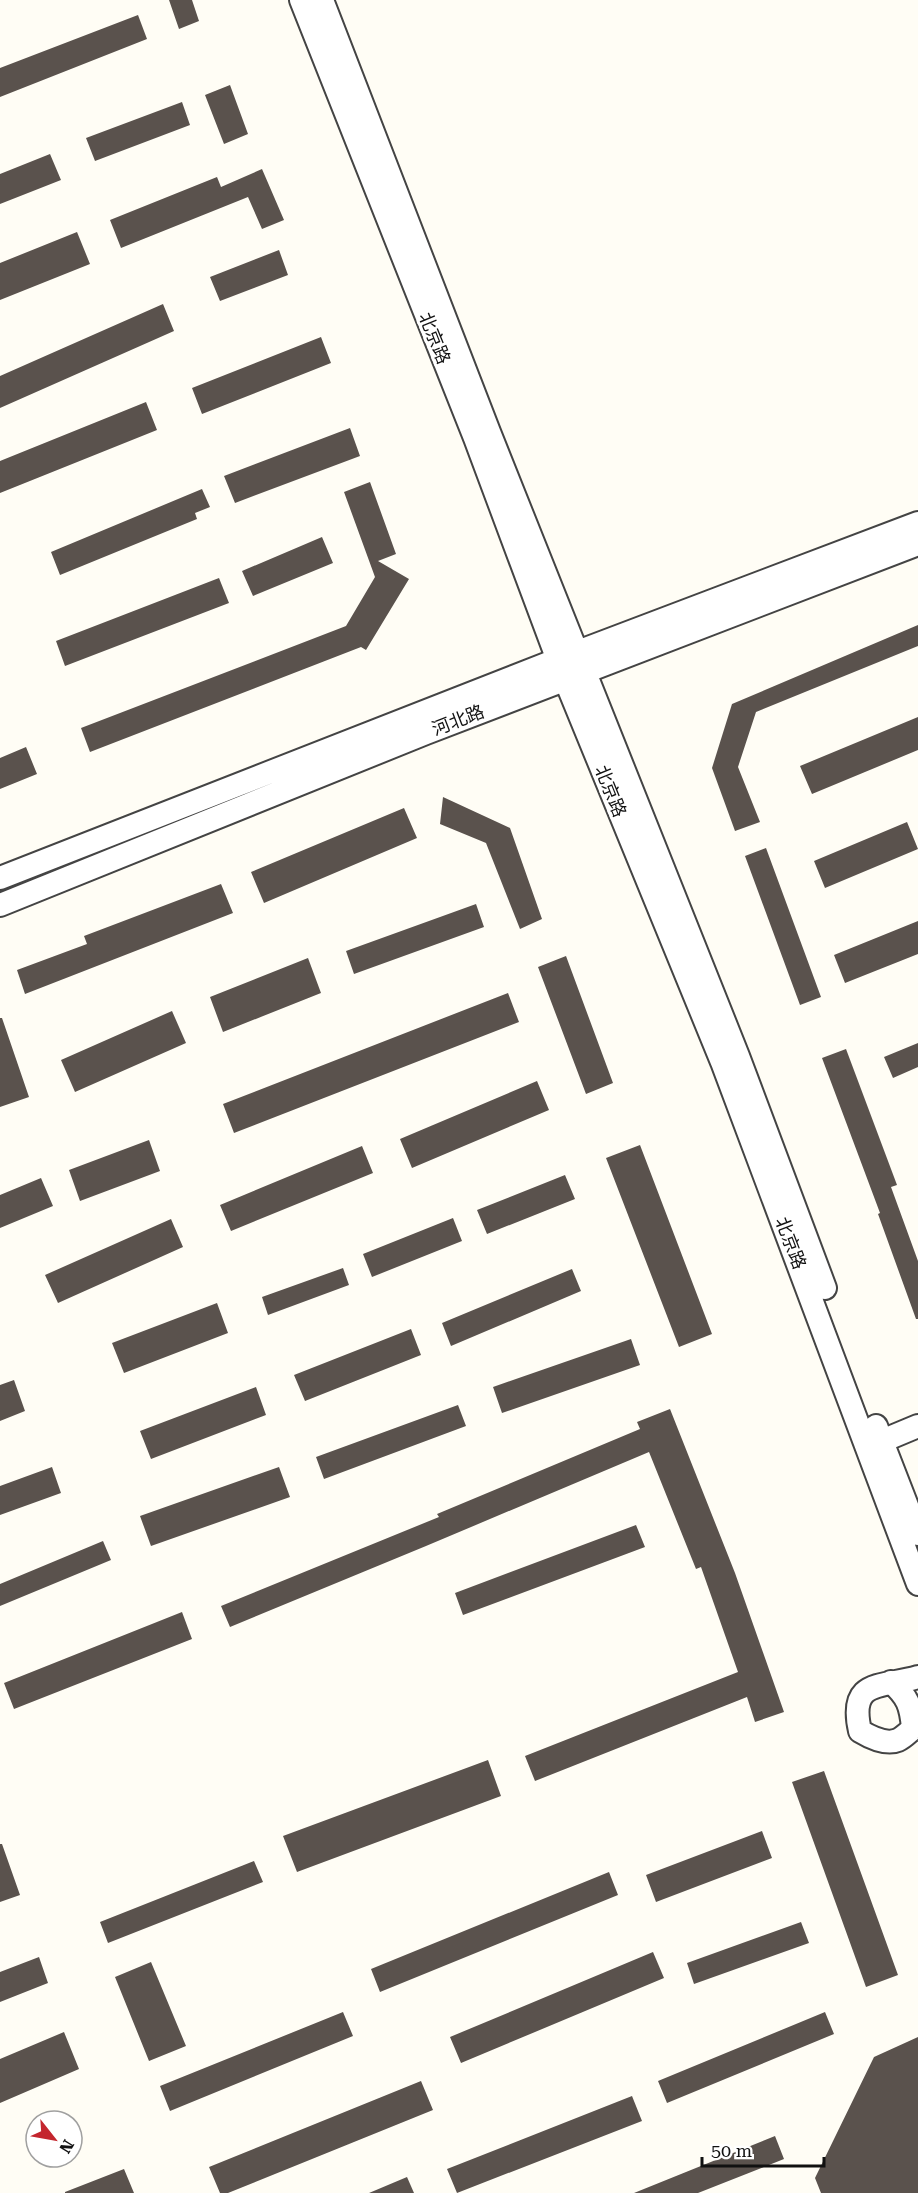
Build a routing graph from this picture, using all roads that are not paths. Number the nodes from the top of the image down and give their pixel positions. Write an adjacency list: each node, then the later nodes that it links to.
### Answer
1 (301, 0): 5 (street, 北京路)
2 (322, 0): 5 (street, 北京路)
3 (918, 523): 5 (street, 河北路)
4 (918, 544): 5 (street, 河北路)
5 (572, 665): 6 (street, 河北路); 7 (street, 河北路); 9 (street, 北京路); 11 (street, 北京路)
6 (0, 878)
7 (0, 904)
8 (918, 1426): 9 (street)
9 (882, 1441): 10 (street, 北京路)
10 (918, 1534)
11 (918, 1584)
12 (918, 1677): 13 (street)
13 (891, 1682): 14 (street); 14 (street)
14 (915, 1726)

